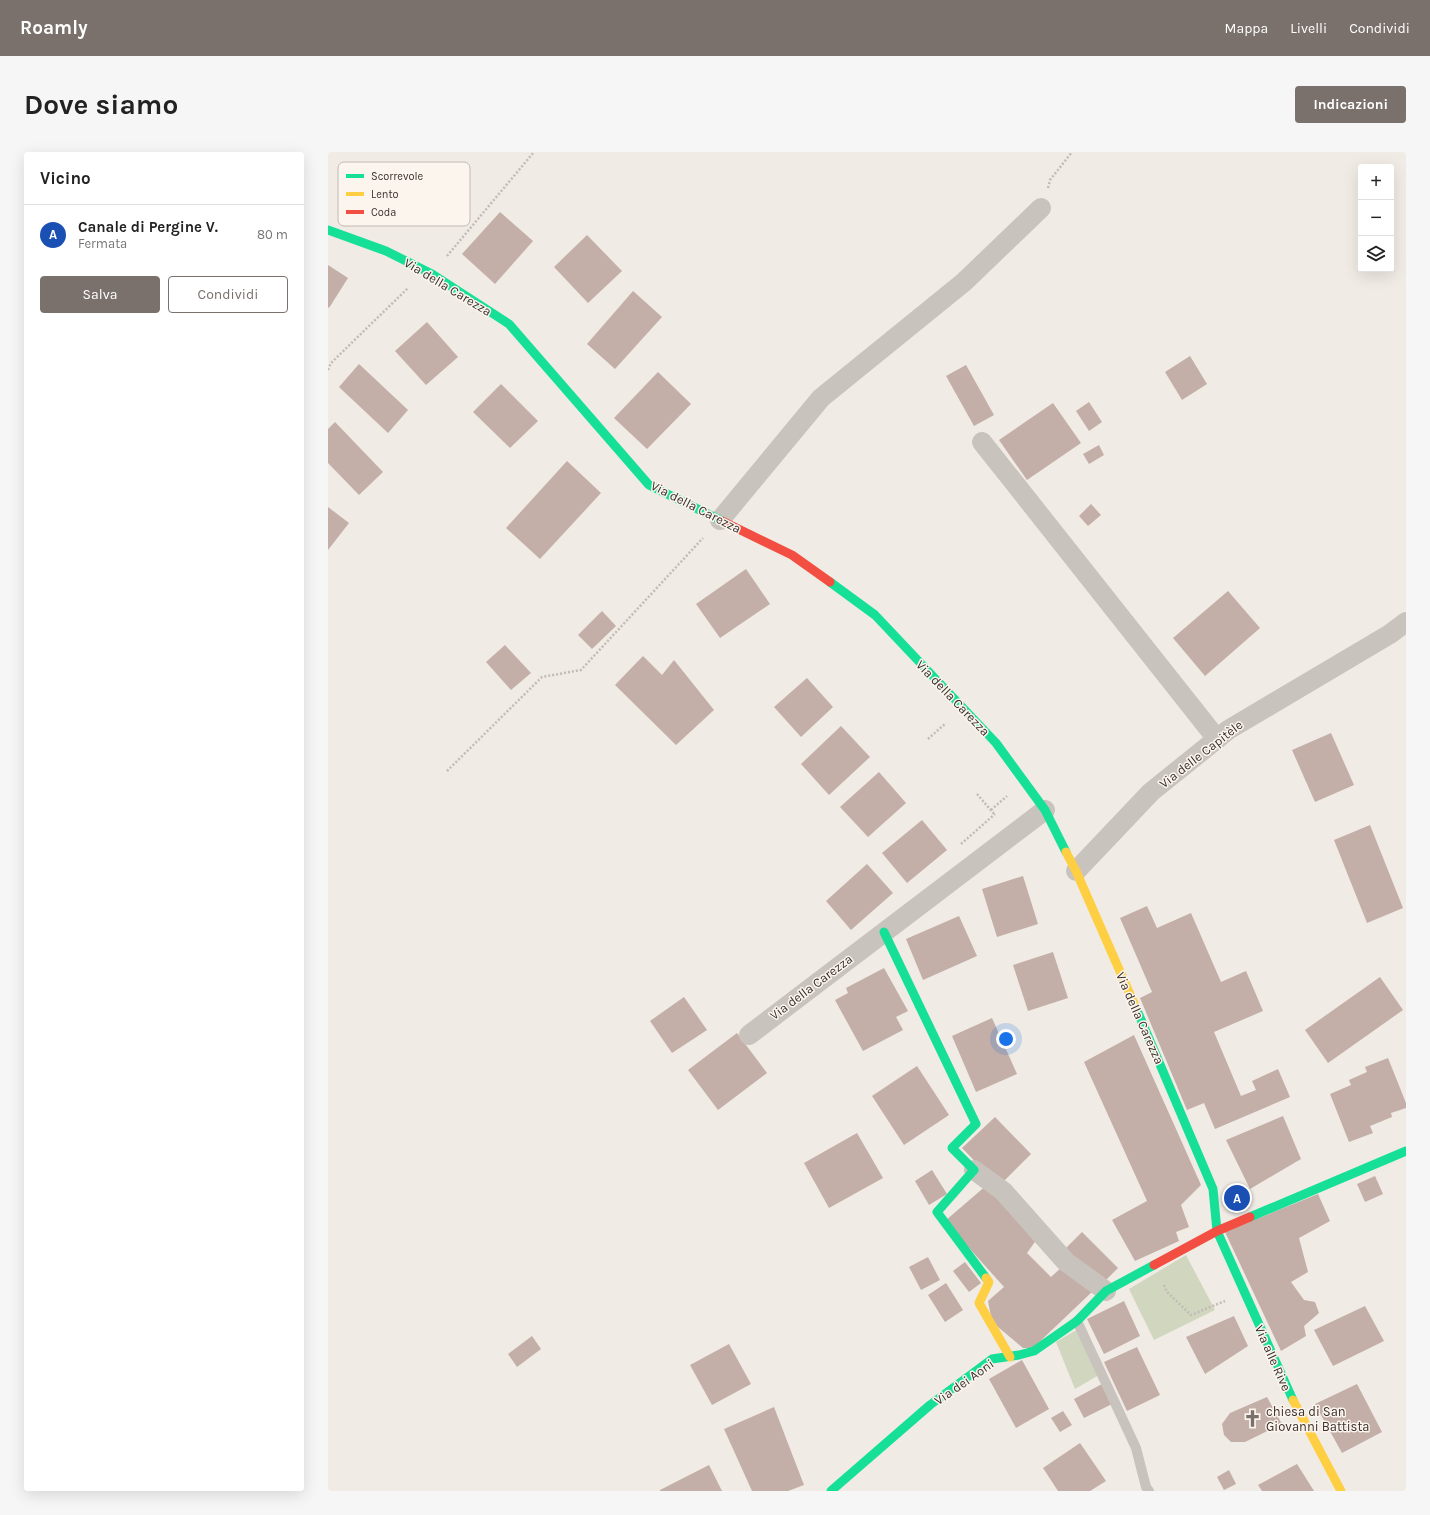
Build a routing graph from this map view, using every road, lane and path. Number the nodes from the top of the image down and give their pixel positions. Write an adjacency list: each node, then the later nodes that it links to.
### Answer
1 (534, 152): 5 (path)
2 (1072, 152): 3 (path)
3 (1041, 208): 8 (street)
4 (328, 230): 5 (street, Via della Carezza)
5 (432, 274): 6 (path); 8 (street, Via della Carezza)
6 (328, 370)
7 (982, 442): 12 (street)
8 (720, 520): 13 (path); 17 (street, Via della Carezza)
9 (1406, 622): 12 (street, Via delle Capitèle)
10 (948, 722): 11 (path)
11 (928, 739)
12 (1217, 739): 19 (street, Via delle Capitèle)
13 (447, 771)
14 (977, 794): 16 (path)
15 (1009, 794): 16 (path)
16 (991, 810): 18 (path)
17 (1045, 810): 18 (street, Via della Carezza); 19 (street, Via della Carezza)
18 (1012, 835): 20 (street, Via della Carezza)
19 (1076, 871): 24 (street, Via della Carezza)
20 (884, 932): 21 (street, Via della Carezza); 23 (street)
21 (749, 1035)
22 (1406, 1151): 24 (street, Via dei Aoni)
23 (974, 1170): 26 (street); 30 (street)
24 (1217, 1231): 25 (street, Via dei Aoni); 28 (street, Via della Carezza)
25 (1156, 1264): 26 (street, Via dei Aoni); 27 (path)
26 (1106, 1291): 29 (street, Via dei Aoni)
27 (1213, 1306)
28 (1251, 1309): 33 (street, Via alle Rive)
29 (1077, 1321): 30 (street, Via dei Aoni); 32 (lane)
30 (1010, 1357): 31 (street, Via dei Aoni)
31 (831, 1491)
32 (1148, 1491)
33 (1341, 1491)

